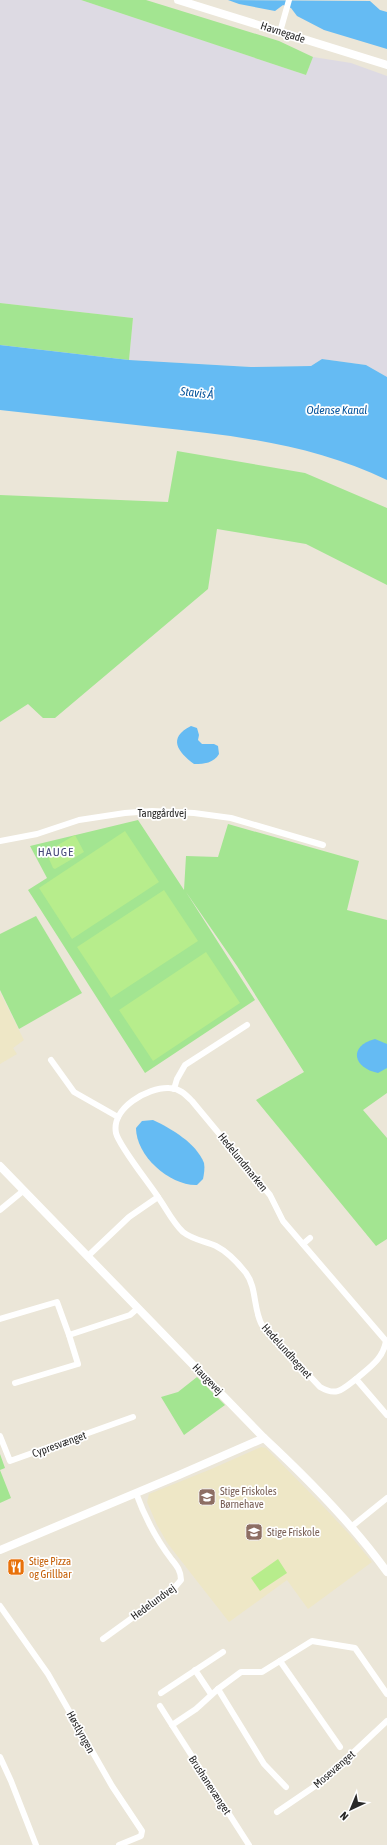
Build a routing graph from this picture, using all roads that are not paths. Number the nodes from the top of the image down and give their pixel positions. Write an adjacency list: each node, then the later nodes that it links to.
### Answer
1 (178, 0): 3 (street, Havnegade)
2 (289, 0): 3 (street)
3 (280, 32): 4 (street, Havnegade)
4 (387, 65)
5 (0, 841): 6 (street, Tanggårdvej)
6 (323, 845)
7 (247, 1025): 9 (street)
8 (51, 1060): 10 (street)
9 (172, 1089): 10 (street); 16 (street, Hedelundmarken)
10 (118, 1117): 13 (street, Hedelundhegnet)
11 (0, 1166): 12 (street, Haugevej)
12 (23, 1191): 14 (street); 17 (street, Haugevej)
13 (158, 1197): 17 (street); 22 (street, Hedelundhegnet)
14 (0, 1210)
15 (310, 1238): 16 (street)
16 (303, 1244): 21 (street, Hedelundmarken)
17 (88, 1256): 18 (street, Haugevej)
18 (138, 1308): 20 (street); 27 (street, Haugevej)
19 (0, 1318): 20 (street)
20 (69, 1335): 23 (street)
21 (386, 1340): 22 (street, Hedelundmarken)
22 (356, 1378): 24 (street)
23 (15, 1383)
24 (387, 1415)
25 (133, 1417): 26 (street, Cypresvænget)
26 (0, 1436)
27 (264, 1438): 28 (street); 30 (street, Haugevej)
28 (136, 1493): 31 (street); 34 (street, Hedelundvej)
29 (387, 1498): 30 (street)
30 (351, 1526): 32 (street, Haugevej)
31 (0, 1550)
32 (387, 1572)
33 (1, 1609): 50 (street, Høstlyngen)
34 (103, 1639)
35 (223, 1652): 37 (street)
36 (280, 1661): 38 (street); 41 (street); 45 (street)
37 (195, 1670): 39 (street); 40 (street)
38 (218, 1689): 40 (street); 47 (street)
39 (161, 1692)
40 (211, 1694): 44 (street)
41 (387, 1694)
42 (160, 1706): 44 (street, Brushanevænget)
43 (387, 1721): 48 (street, Mosevænget)
44 (172, 1725): 51 (street, Brushanevænget)
45 (340, 1747)
46 (0, 1757): 49 (street)
47 (286, 1788)
48 (277, 1812)
49 (36, 1845)
50 (119, 1845)
51 (249, 1845)

